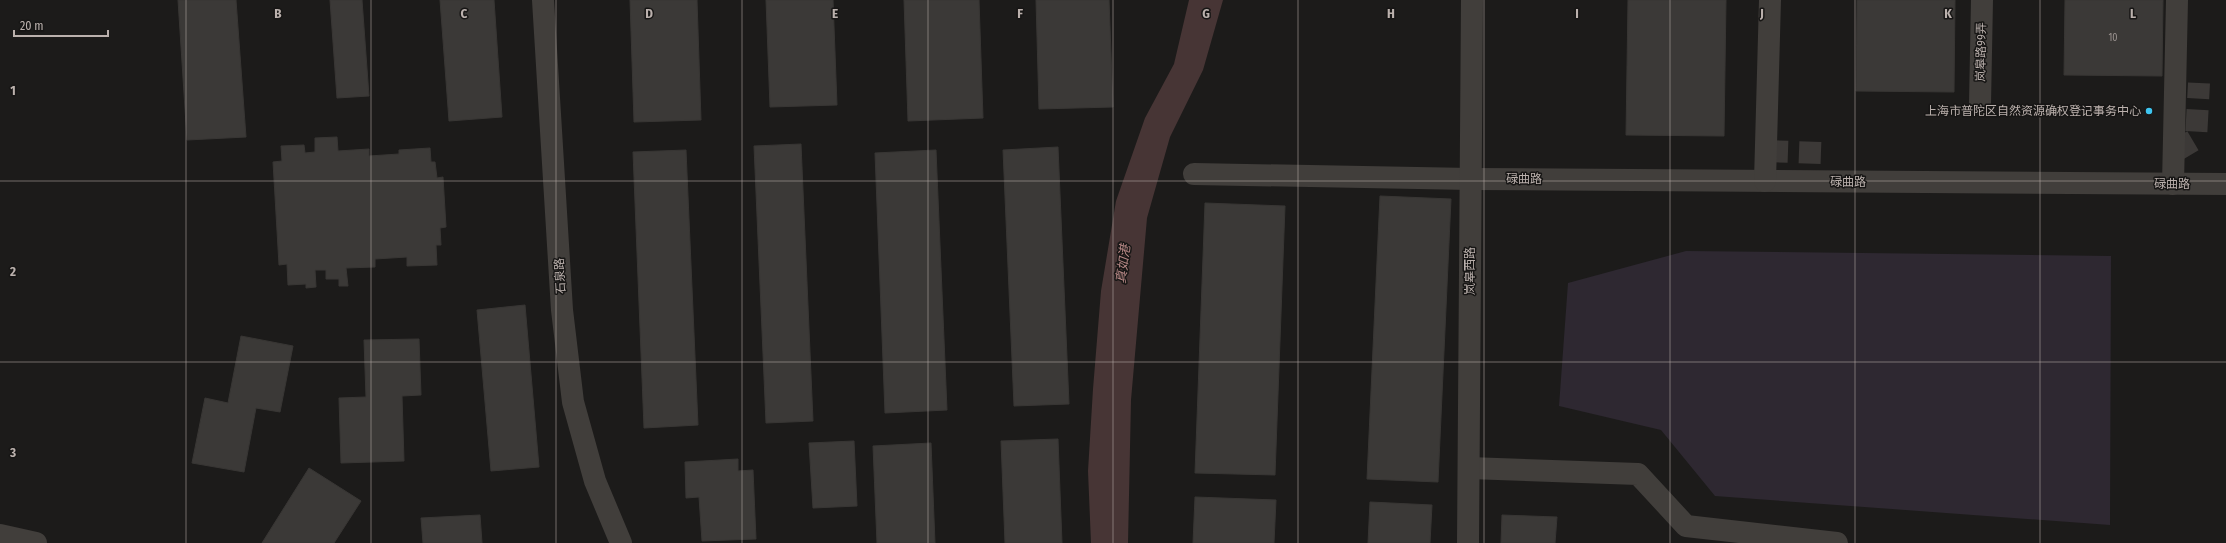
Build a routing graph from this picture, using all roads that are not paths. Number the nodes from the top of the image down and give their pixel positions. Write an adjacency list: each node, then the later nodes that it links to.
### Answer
1 (543, 0): 13 (street, 石泉路)
2 (1472, 0): 8 (street, 岚皋西路)
3 (1770, 0): 9 (street)
4 (1982, 0): 6 (street, 岚皋路99弄)
5 (2177, 0): 10 (street)
6 (1980, 104)
7 (1194, 174): 8 (street, 碌曲路)
8 (1471, 179): 9 (street, 碌曲路); 12 (street, 岚皋西路)
9 (1765, 181): 10 (street, 碌曲路)
10 (2173, 184): 11 (street, 碌曲路)
11 (2226, 184)
12 (1469, 468): 14 (street, 岚皋西路); 15 (street)
13 (621, 543)
14 (1468, 543)
15 (1837, 543)

